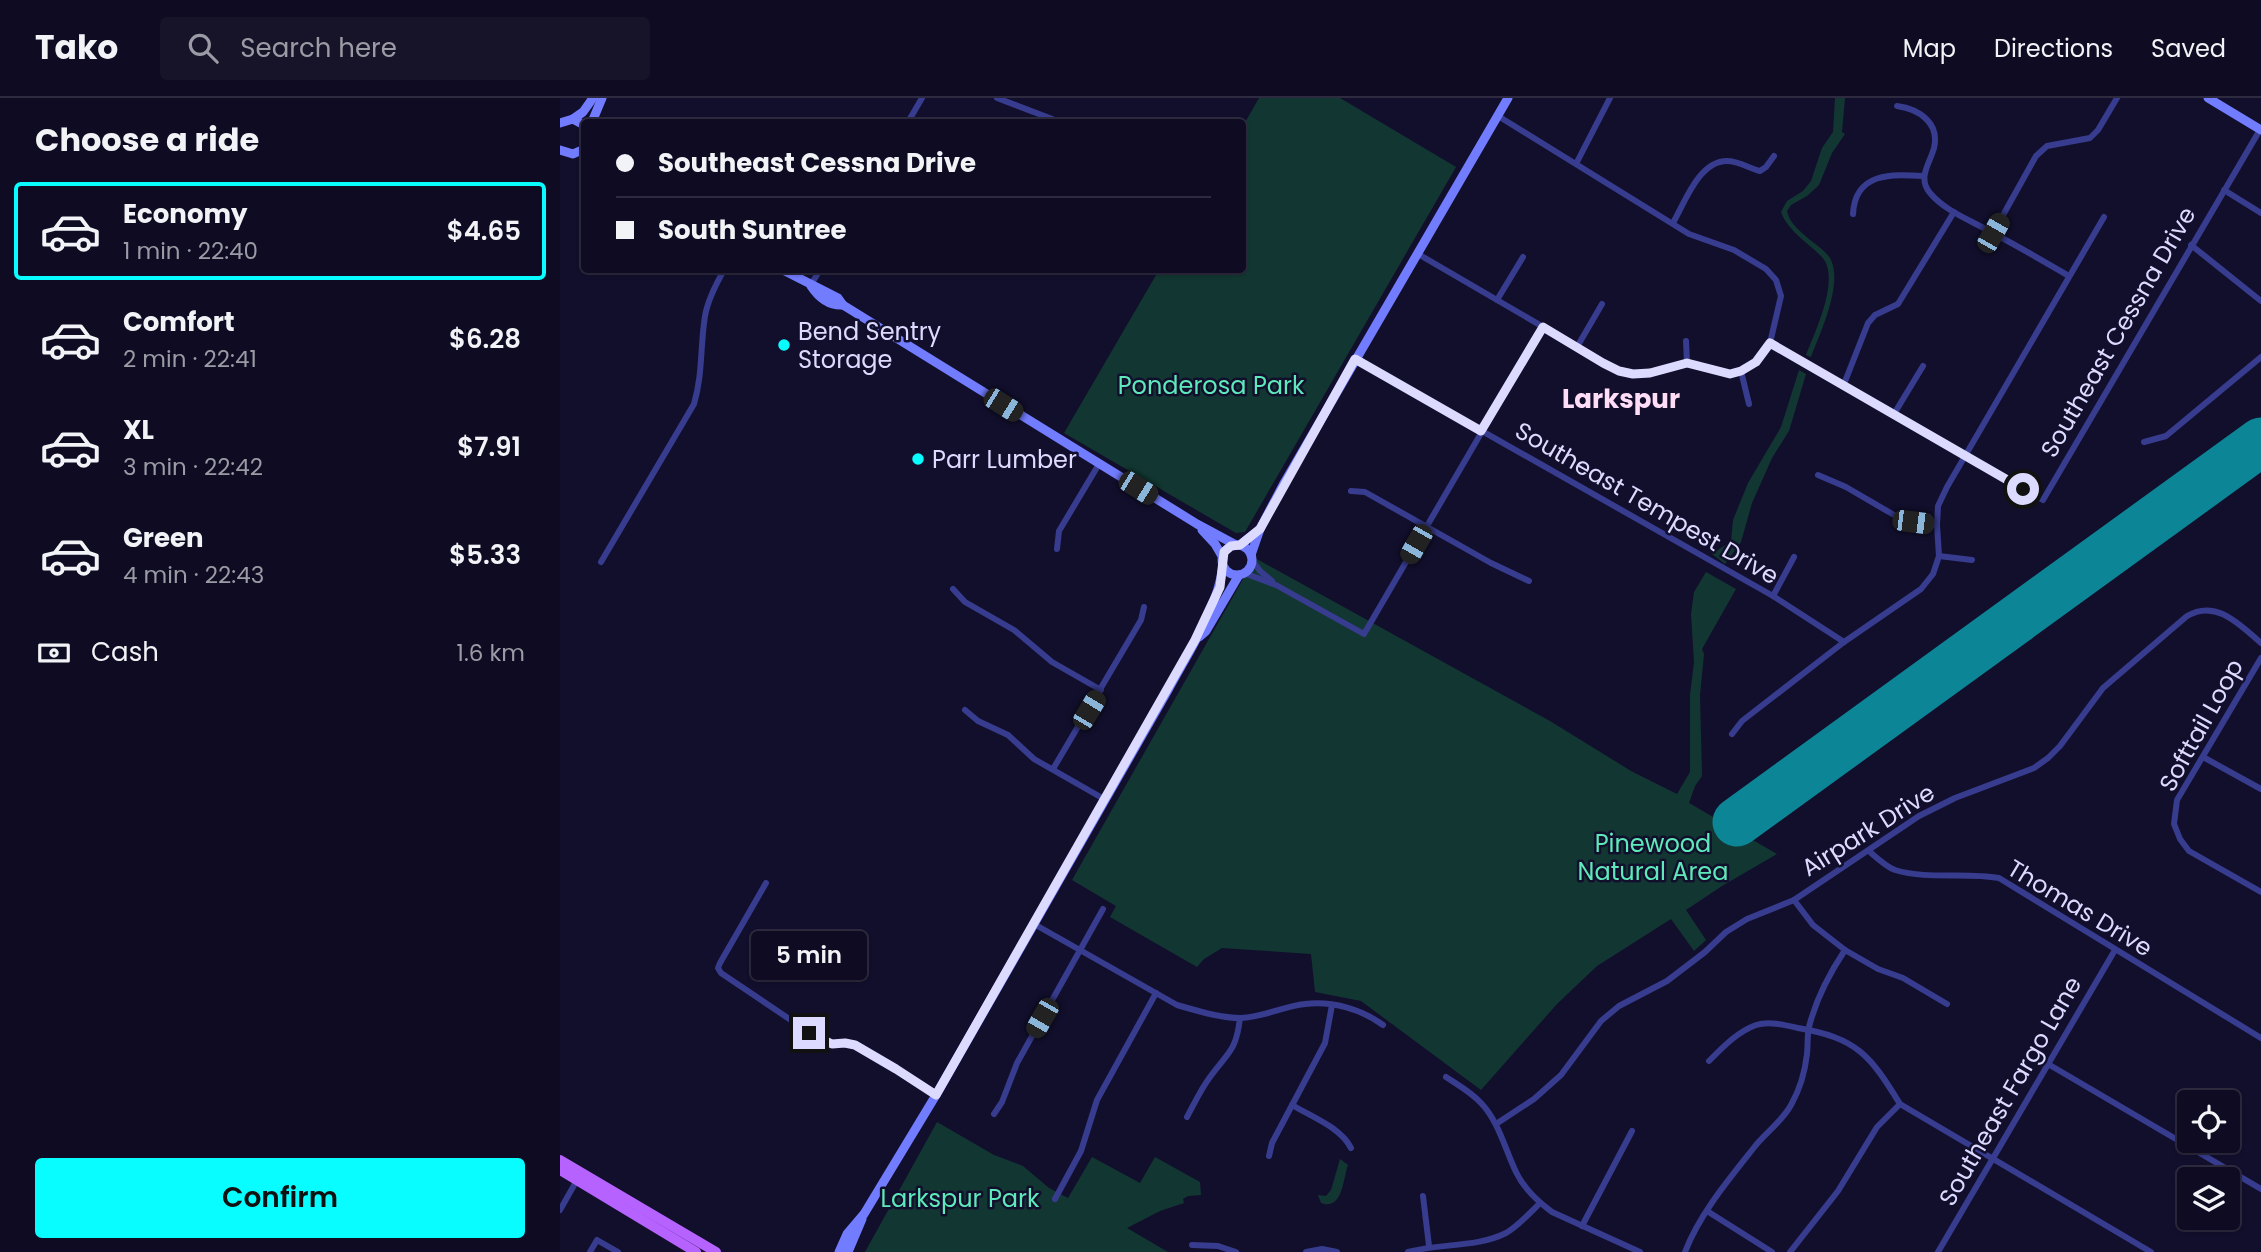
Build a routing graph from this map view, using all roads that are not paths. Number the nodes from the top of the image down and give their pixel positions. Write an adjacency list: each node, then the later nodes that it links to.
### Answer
1 (593, 98): 11 (main road)
2 (602, 98): 12 (main road)
3 (922, 98): 13 (street)
4 (997, 98): 14 (street)
5 (1508, 98): 10 (main road)
6 (1610, 98): 21 (street)
7 (2117, 98): 29 (street)
8 (2208, 98): 17 (main road)
9 (1897, 106): 22 (street)
10 (1498, 116): 21 (street); 31 (main road)
11 (573, 119): 15 (main road); 16 (main road)
12 (593, 119)
13 (910, 119)
14 (1052, 119)
15 (561, 122)
16 (581, 123)
17 (2261, 129): 23 (street, Southeast Cessna Drive)
18 (581, 152): 19 (main road)
19 (562, 154)
20 (1774, 156): 28 (street)
21 (1577, 162): 28 (street)
22 (1924, 176): 24 (street); 26 (street)
23 (2224, 190): 25 (street); 30 (street, Southeast Cessna Drive)
24 (1954, 212): 29 (street); 50 (street)
25 (2261, 212)
26 (1853, 214)
27 (2104, 218): 36 (street)
28 (1673, 223): 43 (street)
29 (1993, 233): 36 (street)
30 (2190, 245): 39 (street); 55 (street, Southeast Cessna Drive)
31 (1418, 254): 38 (street); 46 (main road)
32 (1523, 257): 38 (street)
33 (722, 273): 70 (street)
34 (788, 273): 37 (main road)
35 (818, 273): 37 (street)
36 (2069, 276): 55 (street)
37 (810, 286): 56 (main road)
38 (1497, 300): 41 (street)
39 (2261, 301)
40 (1602, 304): 44 (street)
41 (1543, 327): 44 (street); 53 (street)
42 (1686, 341): 47 (street)
43 (1770, 343): 49 (street); 50 (street, Southeast Cessna Drive)
44 (1577, 347): 47 (street)
45 (2261, 357): 54 (street)
46 (1355, 359): 53 (street, Southeast Tempest Drive); 62 (main road)
47 (1687, 363): 49 (street)
48 (1923, 366): 52 (street)
49 (1741, 371): 51 (street)
50 (1844, 384): 52 (street, Southeast Cessna Drive)
51 (1749, 404)
52 (1894, 414): 55 (street, Southeast Cessna Drive)
53 (1481, 431): 61 (street); 75 (street, Southeast Tempest Drive)
54 (2144, 442)
55 (1965, 455): 60 (street)
56 (1099, 464): 59 (main road); 64 (street)
57 (1818, 475): 60 (street)
58 (1351, 491): 61 (street)
59 (1197, 524): 63 (main road); 69 (main road)
60 (1937, 525): 65 (street)
61 (1427, 526): 72 (street); 73 (street)
62 (1260, 529): 63 (main road); 66 (main road)
63 (1238, 545): 66 (main road); 69 (main road)
64 (1057, 549)
65 (1939, 556): 68 (street); 78 (street)
66 (1251, 557): 71 (main road); 73 (street)
67 (1794, 557): 75 (street)
68 (1972, 560)
69 (1222, 561): 71 (main road); 77 (main road)
70 (601, 562)
71 (1242, 574): 73 (street); 77 (main road)
72 (1529, 581)
73 (1276, 585)
74 (953, 589): 81 (street)
75 (1773, 596): 78 (street, Southeast Tempest Drive)
76 (1144, 607): 81 (street)
77 (1195, 640): 87 (main road)
78 (1844, 642): 83 (street)
79 (2261, 643): 88 (street, Airpark Drive)
80 (2261, 658): 84 (street, Softtail Loop)
81 (1101, 690): 85 (street)
82 (965, 710): 85 (street)
83 (1732, 734)
84 (2203, 757): 86 (street); 90 (street, Softtail Loop)
85 (1054, 769): 87 (street)
86 (2261, 789)
87 (1104, 799): 93 (main road)
88 (1869, 851): 91 (street, Airpark Drive); 96 (street, Thomas Drive)
89 (766, 883): 107 (street)
90 (2261, 892)
91 (1794, 900): 95 (street); 112 (street, Airpark Drive)
92 (1103, 909): 94 (street)
93 (1034, 924): 94 (street); 107 (main road)
94 (1081, 950): 97 (street); 110 (street)
95 (1845, 950): 98 (street); 102 (street)
96 (2115, 950): 103 (street, Thomas Drive); 105 (street, Southeast Fargo Lane)
97 (1156, 993): 100 (street); 122 (street)
98 (1947, 1004)
99 (1332, 1005): 100 (street); 101 (street); 109 (street)
100 (1240, 1018): 111 (street)
101 (1382, 1025)
102 (1809, 1030): 104 (street); 108 (street); 125 (street)
103 (2261, 1038)
104 (1709, 1061)
105 (2048, 1064): 116 (street, Southeast Fargo Lane); 120 (street)
106 (1446, 1077): 112 (street)
107 (936, 1095): 126 (main road)
108 (1900, 1104): 116 (street); 143 (street)
109 (1292, 1105): 114 (street); 115 (street)
110 (994, 1114)
111 (1187, 1116)
112 (1496, 1124): 123 (street)
113 (1632, 1131): 127 (street)
114 (1352, 1147)
115 (1269, 1156)
116 (1992, 1159): 144 (street, Southeast Fargo Lane); 145 (street)
117 (560, 1160): 133 (main road)
118 (560, 1170): 119 (main road)
119 (577, 1180): 124 (street); 132 (main road)
120 (2261, 1189)
121 (1423, 1196): 129 (street)
122 (1055, 1199)
123 (1540, 1203): 127 (street); 129 (street)
124 (560, 1210)
125 (1707, 1211): 141 (street); 142 (street)
126 (863, 1214): 134 (main road); 135 (main road)
127 (1582, 1226): 140 (street)
128 (1192, 1245): 136 (street)
129 (1429, 1246): 139 (street)
130 (590, 1252): 131 (street)
131 (618, 1252)
132 (696, 1252)
133 (716, 1252)
134 (839, 1252)
135 (848, 1252)
136 (1236, 1252)
137 (1306, 1252): 138 (street)
138 (1336, 1252)
139 (1408, 1252)
140 (1640, 1252)
141 (1685, 1252)
142 (1772, 1252)
143 (1790, 1252)
144 (1938, 1252)
145 (2151, 1252)

